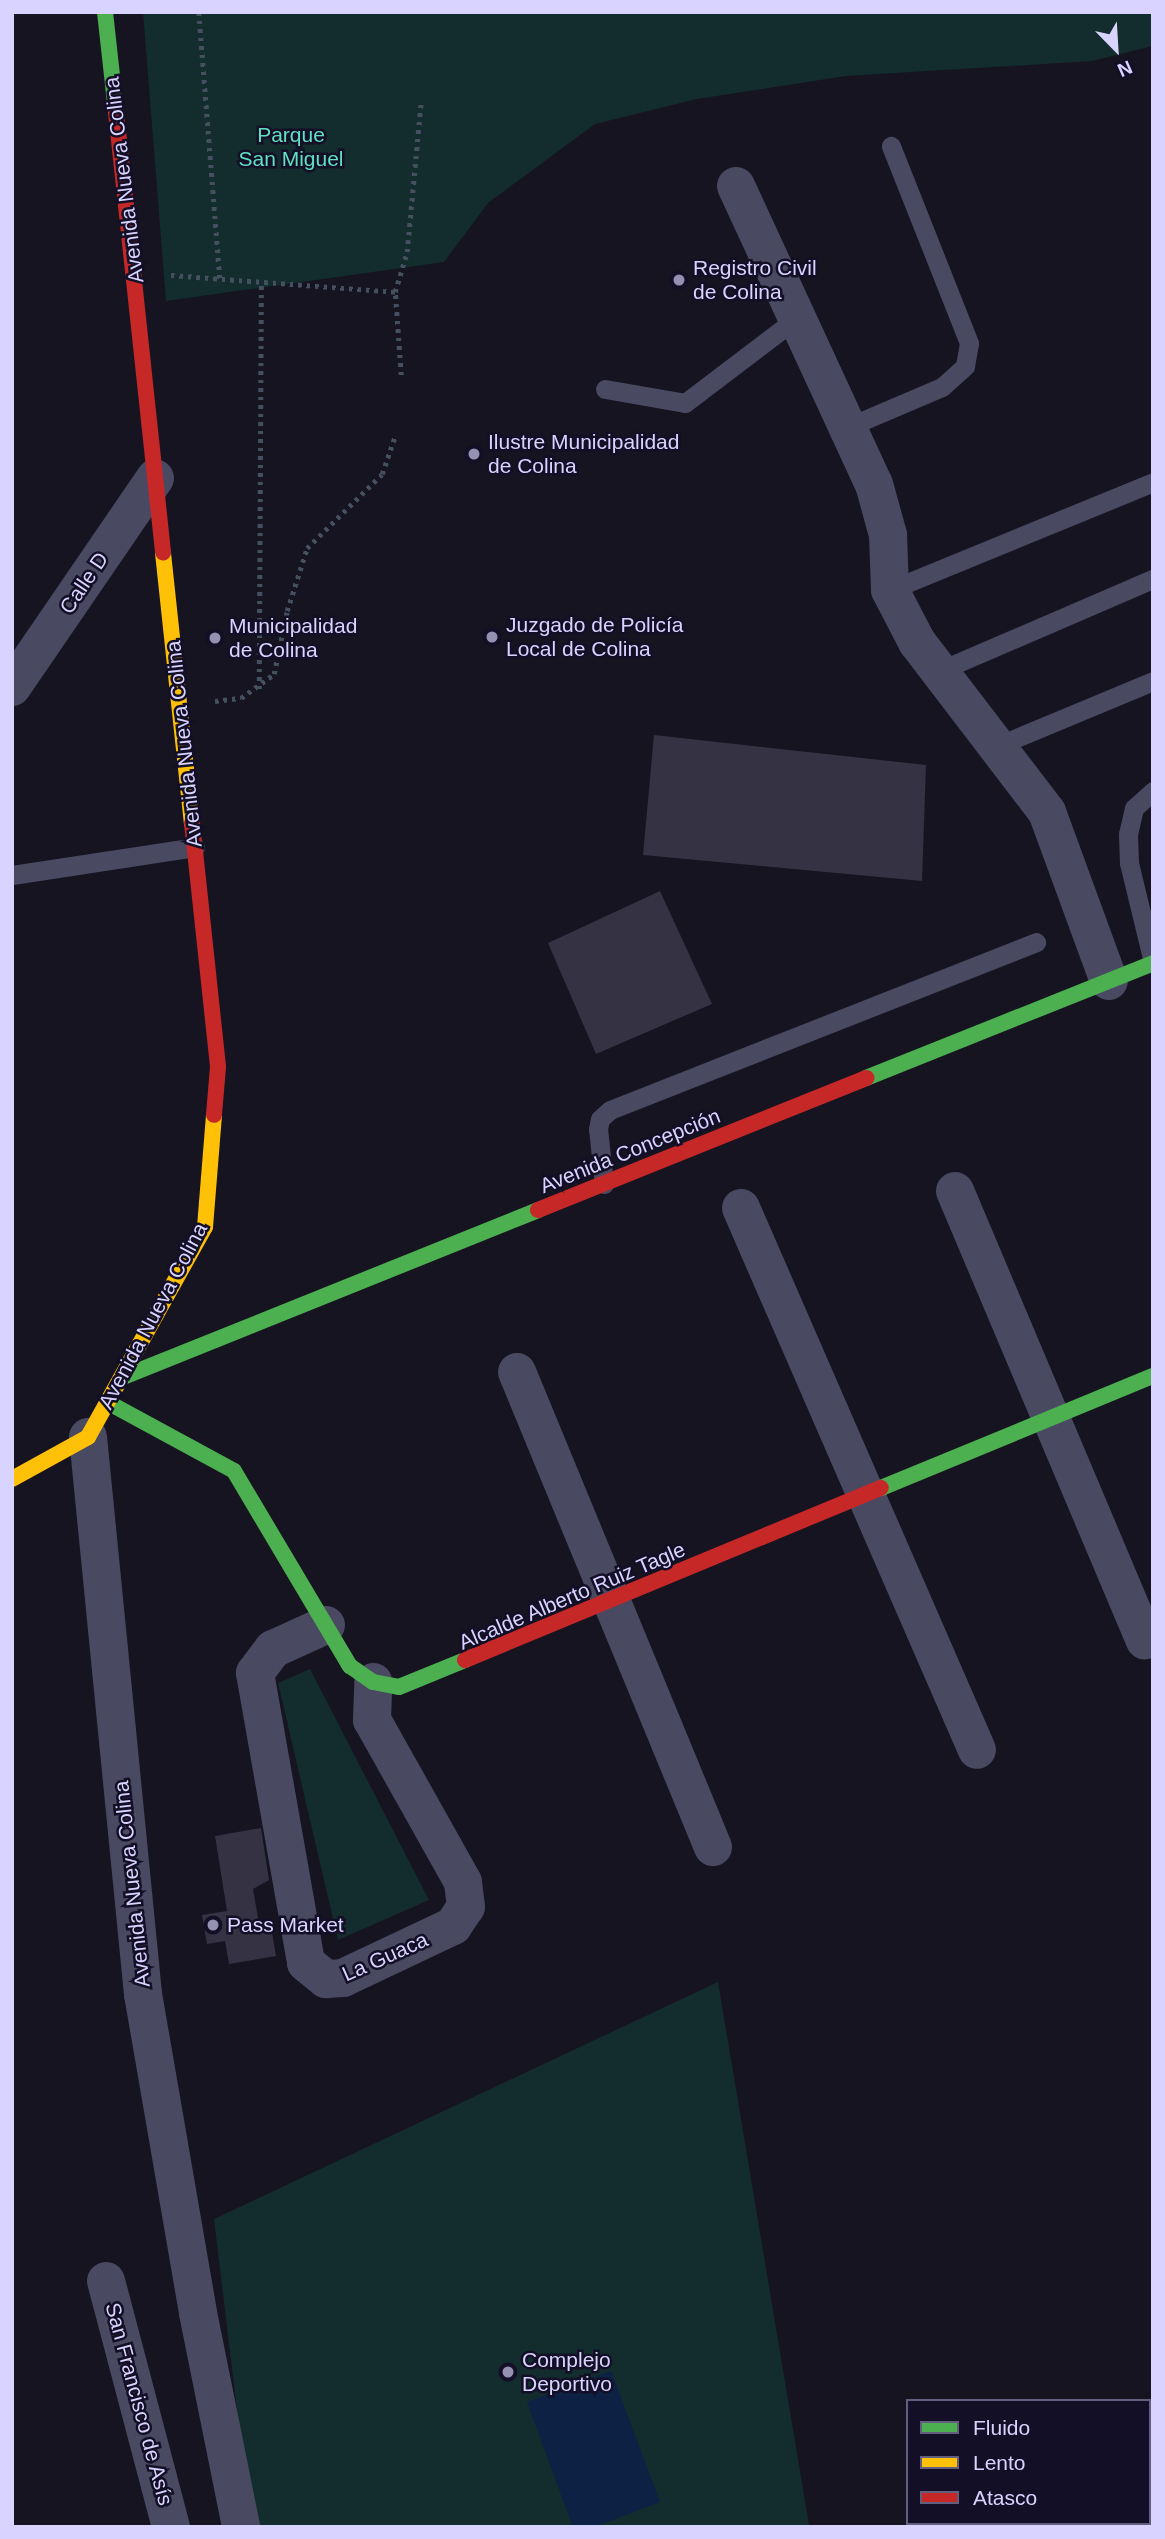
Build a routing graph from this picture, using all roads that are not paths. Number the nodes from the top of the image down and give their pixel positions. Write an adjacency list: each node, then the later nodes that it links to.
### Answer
1 (105, 12): 7 (street, Avenida Nueva Colina)
2 (891, 146): 6 (lane)
3 (736, 186): 4 (street)
4 (797, 318): 5 (lane); 6 (street)
5 (605, 389)
6 (848, 427): 10 (street)
7 (155, 478): 13 (street, Calle D); 16 (street, Avenida Nueva Colina)
8 (1153, 482): 10 (lane)
9 (1153, 579): 11 (lane)
10 (890, 590): 11 (street)
11 (939, 671): 14 (street)
12 (1153, 681): 14 (lane)
13 (12, 687)
14 (997, 746): 20 (street)
15 (1153, 791): 19 (lane)
16 (195, 847): 17 (lane); 26 (street, Avenida Nueva Colina)
17 (12, 875)
18 (1036, 942): 21 (lane)
19 (1153, 962): 20 (street, Avenida Concepción)
20 (1109, 981): 21 (street, Avenida Concepción)
21 (604, 1184): 26 (street, Avenida Concepción)
22 (955, 1191): 28 (street)
23 (741, 1208): 31 (street)
24 (517, 1372): 32 (street)
25 (1153, 1376): 28 (street, Alcalde Alberto Ruiz Tagle)
26 (123, 1377): 27 (street, Avenida Nueva Colina)
27 (109, 1403): 29 (street, Avenida Nueva Colina); 33 (street)
28 (1051, 1419): 31 (street, Alcalde Alberto Ruiz Tagle); 34 (street)
29 (88, 1437): 30 (street); 40 (street, Avenida Nueva Colina)
30 (12, 1479)
31 (866, 1496): 32 (street, Alcalde Alberto Ruiz Tagle); 36 (street)
32 (612, 1602): 35 (street, Alcalde Alberto Ruiz Tagle); 37 (street)
33 (326, 1625): 35 (street); 35 (street, La Guaca)
34 (1145, 1641)
35 (373, 1682)
36 (977, 1750)
37 (713, 1847)
38 (106, 2281): 39 (street, San Francisco de Asís)
39 (171, 2527)
40 (241, 2527)

